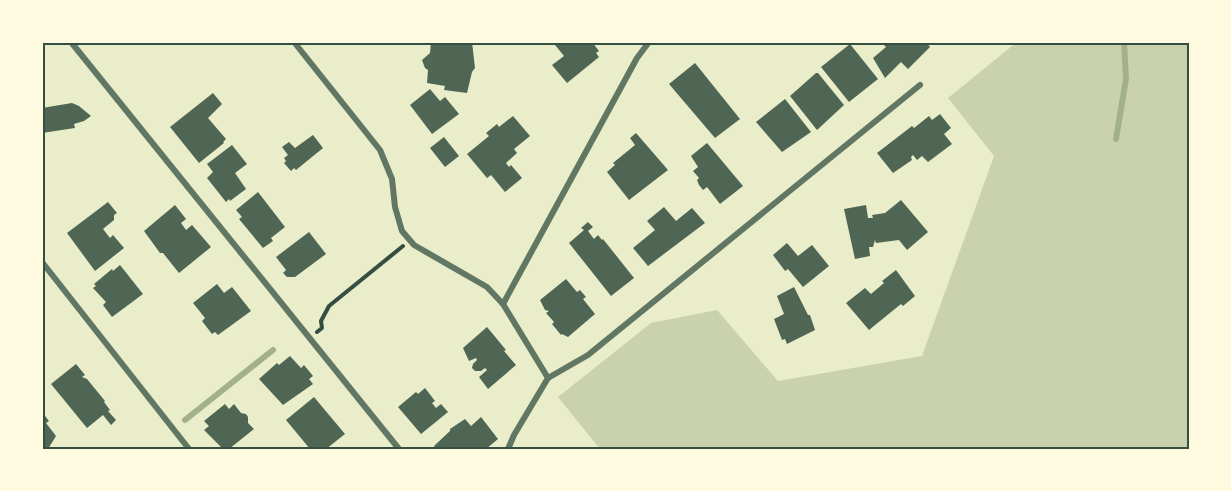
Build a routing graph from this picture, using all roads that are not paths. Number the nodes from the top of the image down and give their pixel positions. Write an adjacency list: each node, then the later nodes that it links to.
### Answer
1 (70, 42): 9 (street)
2 (294, 42): 6 (street)
3 (649, 42): 6 (street)
4 (920, 86): 7 (street)
5 (42, 262): 8 (street)
6 (503, 303): 7 (street)
7 (548, 378): 10 (street)
8 (189, 449)
9 (399, 449)
10 (508, 449)

